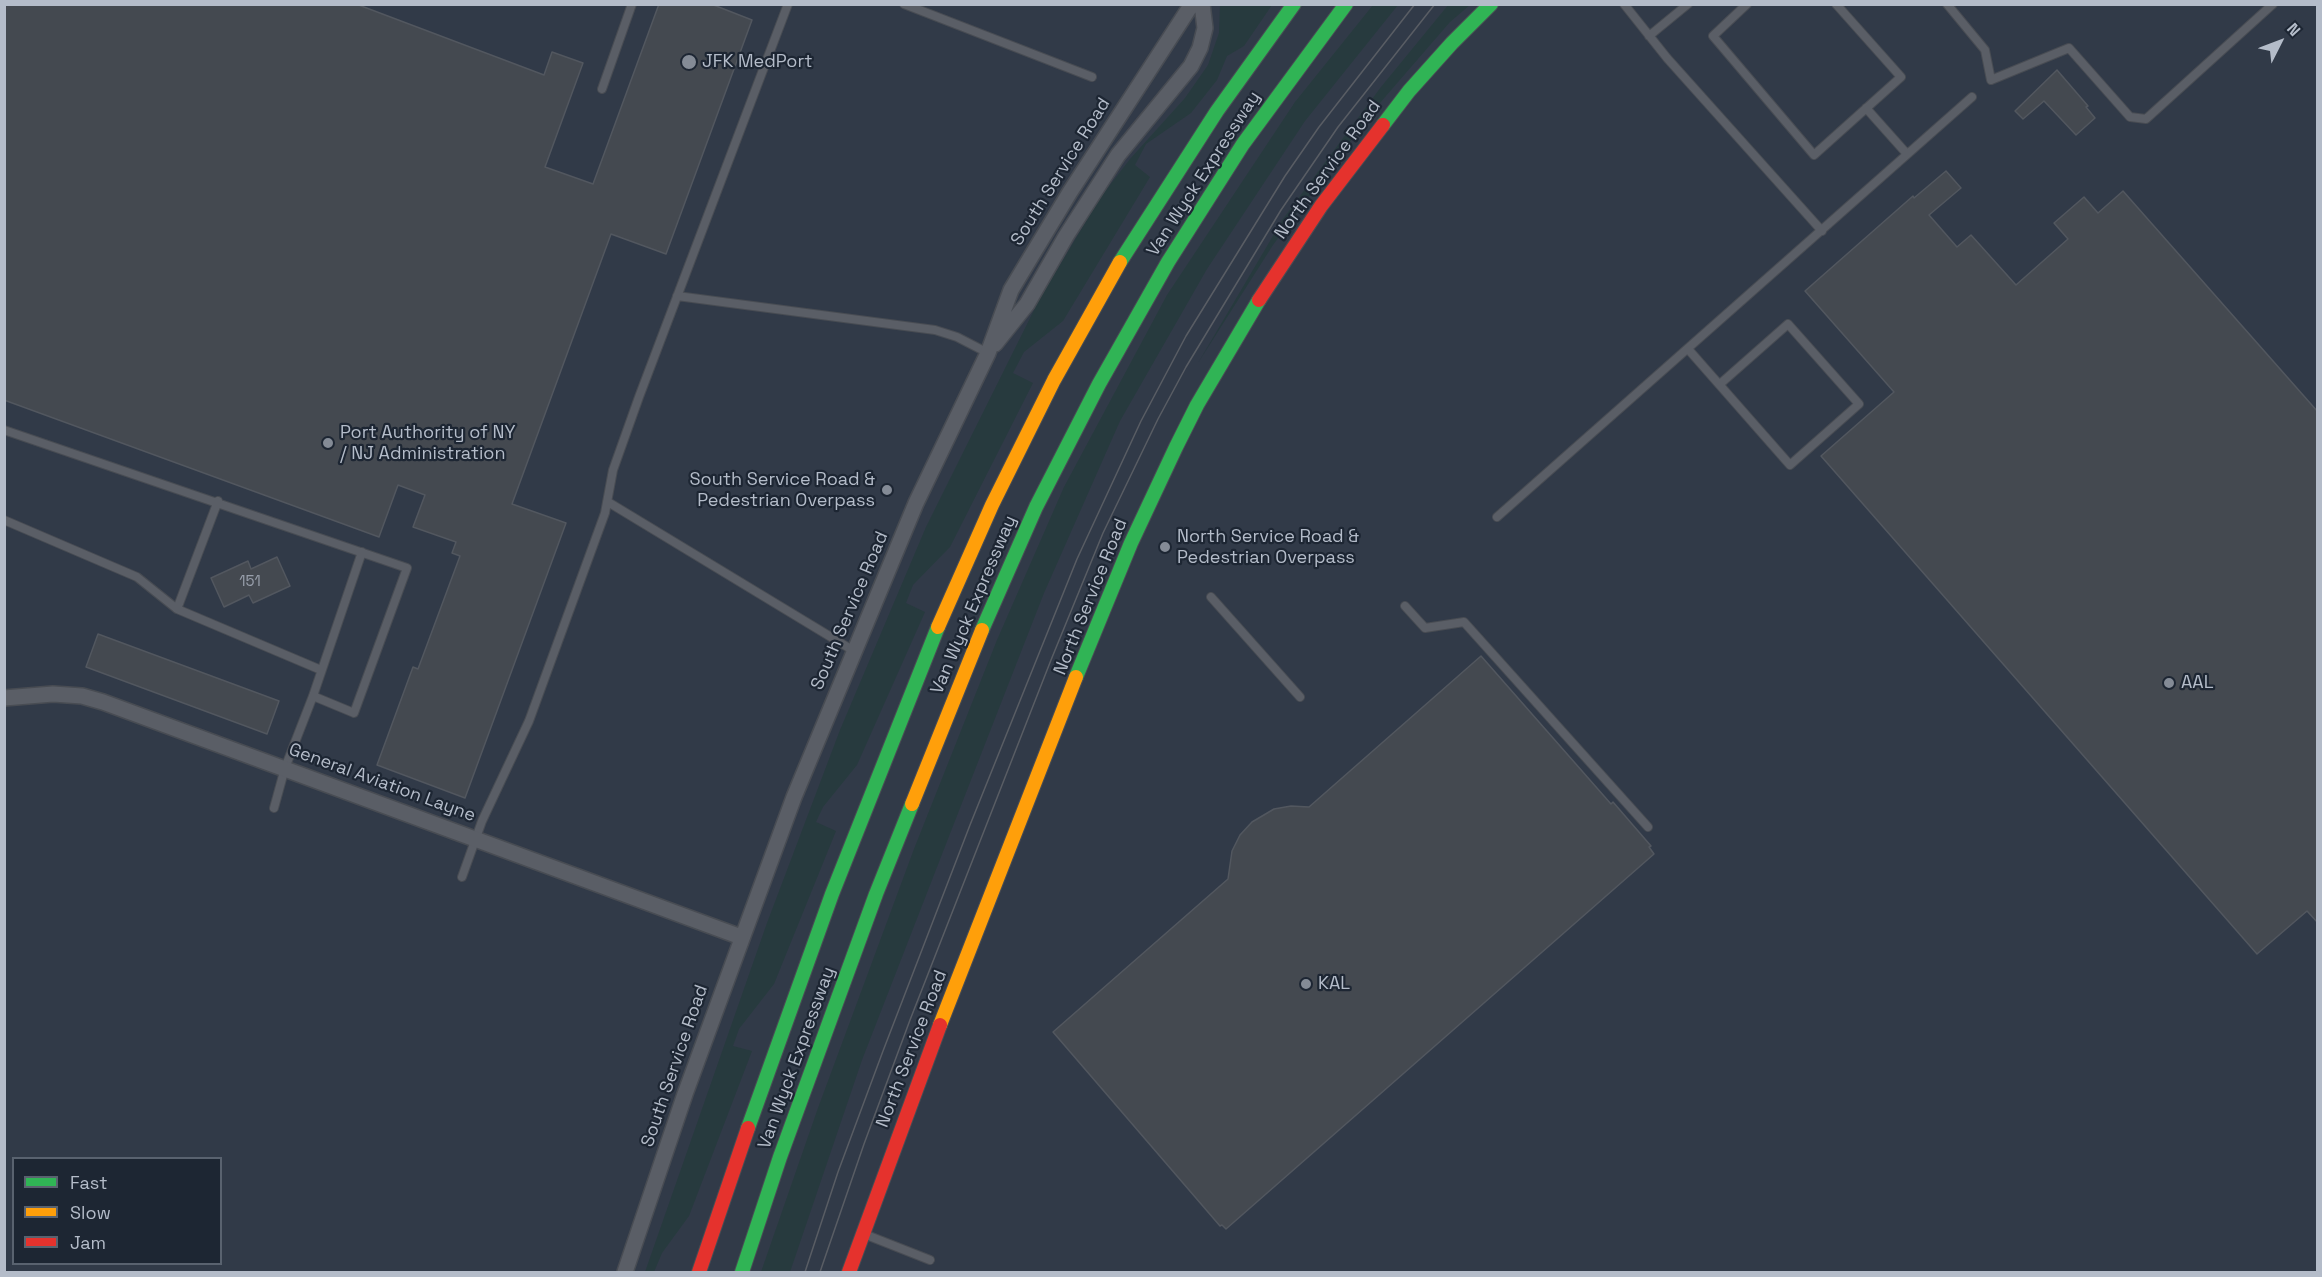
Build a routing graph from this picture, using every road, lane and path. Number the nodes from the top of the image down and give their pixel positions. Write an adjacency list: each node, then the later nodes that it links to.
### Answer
1 (632, 4): 17 (lane)
2 (788, 4): 22 (lane)
3 (904, 4): 16 (lane)
4 (1192, 4): 24 (street, South Service Road)
5 (1202, 4): 24 (street)
6 (1294, 4): 49 (main road, Van Wyck Expressway)
7 (1346, 4): 50 (main road, Van Wyck Expressway)
8 (1491, 4): 46 (main road, North Service Road)
9 (1623, 4): 15 (lane)
10 (1688, 4): 15 (lane)
11 (1747, 4): 19 (lane)
12 (1836, 4): 19 (lane)
13 (1947, 4): 14 (lane)
14 (2273, 4)
15 (1649, 36): 21 (lane)
16 (1092, 77)
17 (602, 89)
18 (1972, 97): 20 (lane)
19 (1866, 108): 20 (lane)
20 (1907, 154): 21 (lane)
21 (1822, 231): 23 (lane)
22 (677, 296): 24 (lane); 28 (lane)
23 (1688, 349): 25 (lane); 29 (lane)
24 (988, 353): 35 (street, South Service Road)
25 (1720, 384): 25 (lane)
26 (4, 430): 27 (lane)
27 (218, 501): 31 (lane); 34 (lane)
28 (608, 502): 35 (lane); 43 (lane)
29 (1497, 517)
30 (4, 520): 34 (lane)
31 (362, 552): 36 (lane); 37 (lane)
32 (1211, 597): 38 (lane)
33 (1405, 606): 42 (lane)
34 (177, 609): 36 (lane)
35 (854, 651): 45 (street, South Service Road)
36 (321, 670): 37 (lane)
37 (313, 696): 40 (lane)
38 (1300, 697)
39 (4, 698): 40 (street, General Aviation Layne)
40 (285, 768): 41 (lane); 43 (street, General Aviation Layne)
41 (274, 808)
42 (1648, 827)
43 (475, 838): 44 (lane); 45 (street, General Aviation Layne)
44 (462, 877)
45 (741, 937): 48 (street, South Service Road)
46 (862, 1233): 47 (lane); 51 (main road, North Service Road)
47 (930, 1260)
48 (626, 1272)
49 (699, 1272)
50 (742, 1272)
51 (849, 1272)

